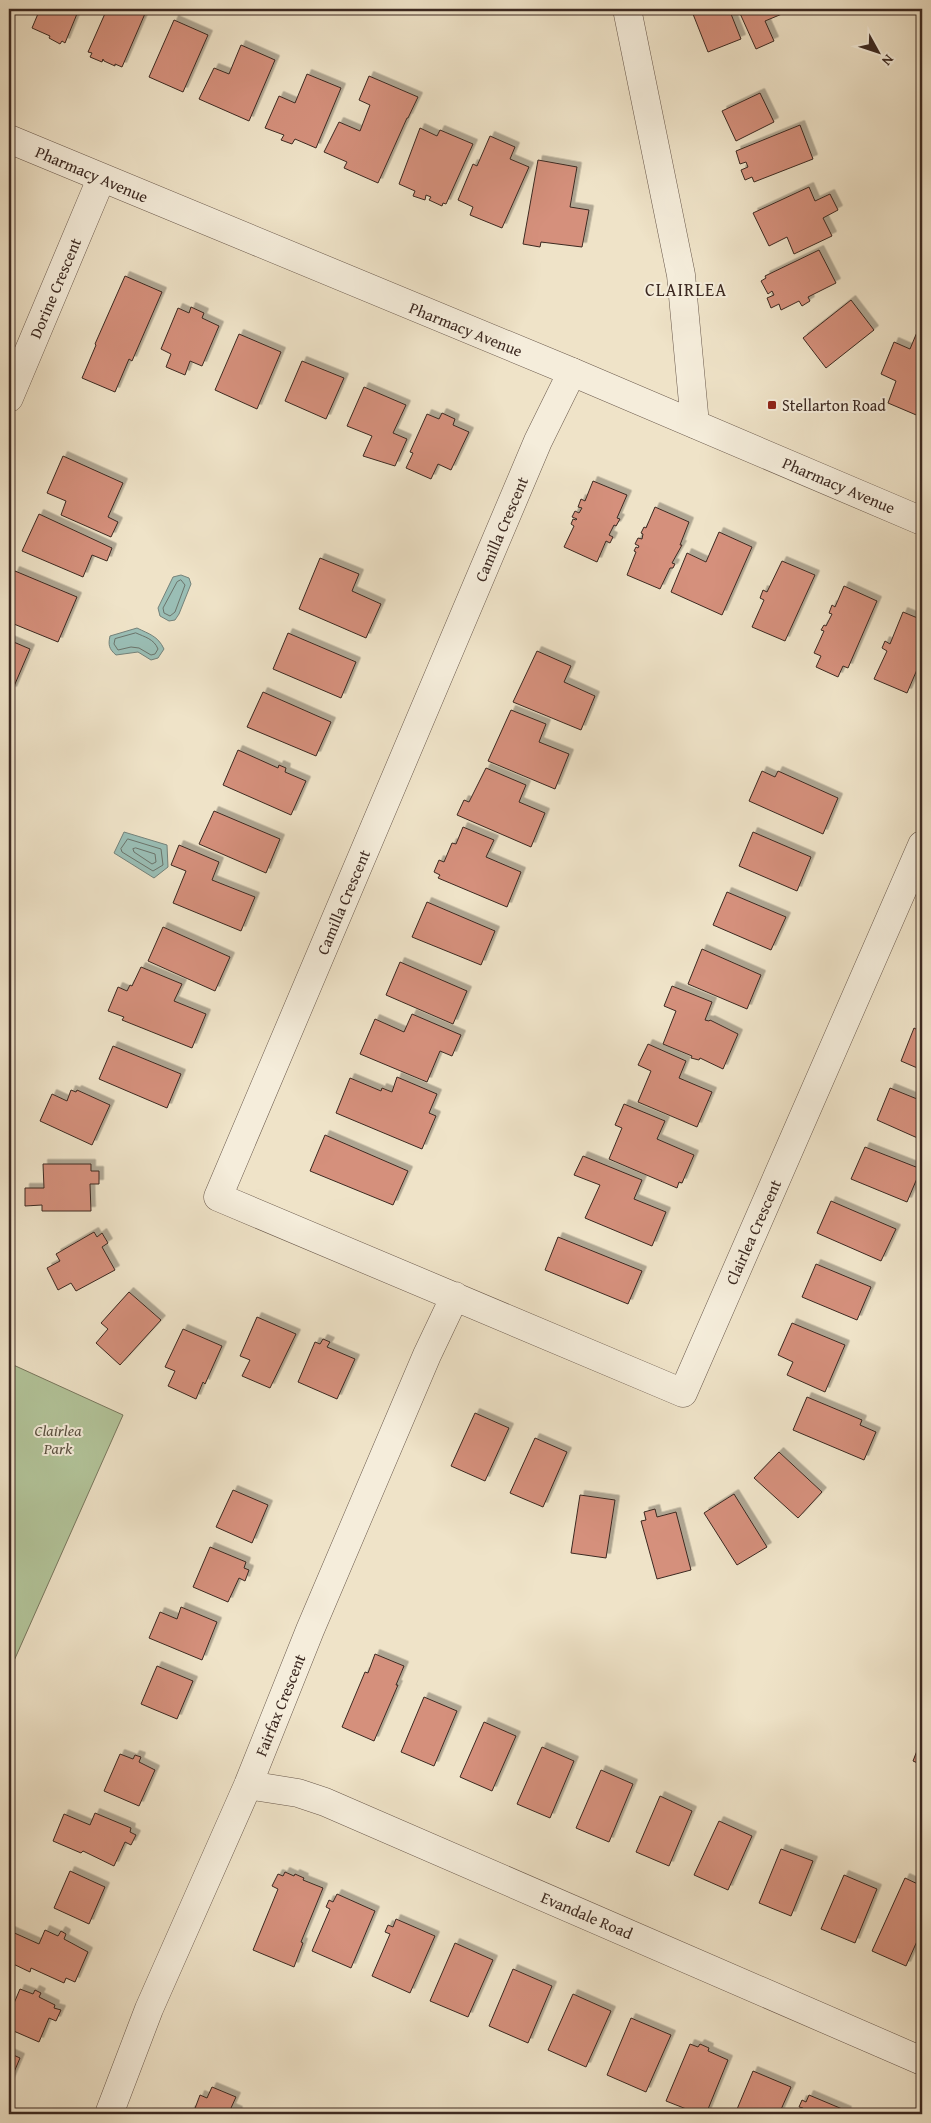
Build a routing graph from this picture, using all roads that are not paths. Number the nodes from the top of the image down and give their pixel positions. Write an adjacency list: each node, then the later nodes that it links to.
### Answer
1 (627, 9): 6 (street)
2 (9, 139): 3 (street, Pharmacy Avenue)
3 (101, 179): 4 (street, Pharmacy Avenue); 5 (street, Dorine Crescent)
4 (572, 372): 6 (street, Pharmacy Avenue); 9 (street, Camilla Crescent)
5 (9, 398)
6 (695, 424): 7 (street, Pharmacy Avenue)
7 (922, 521)
8 (922, 845): 9 (street, Clairlea Crescent)
9 (455, 1296): 10 (street, Fairfax Crescent)
10 (248, 1785): 11 (street, Evandale Road); 12 (street, Fairfax Crescent)
11 (922, 2061)
12 (109, 2114)

